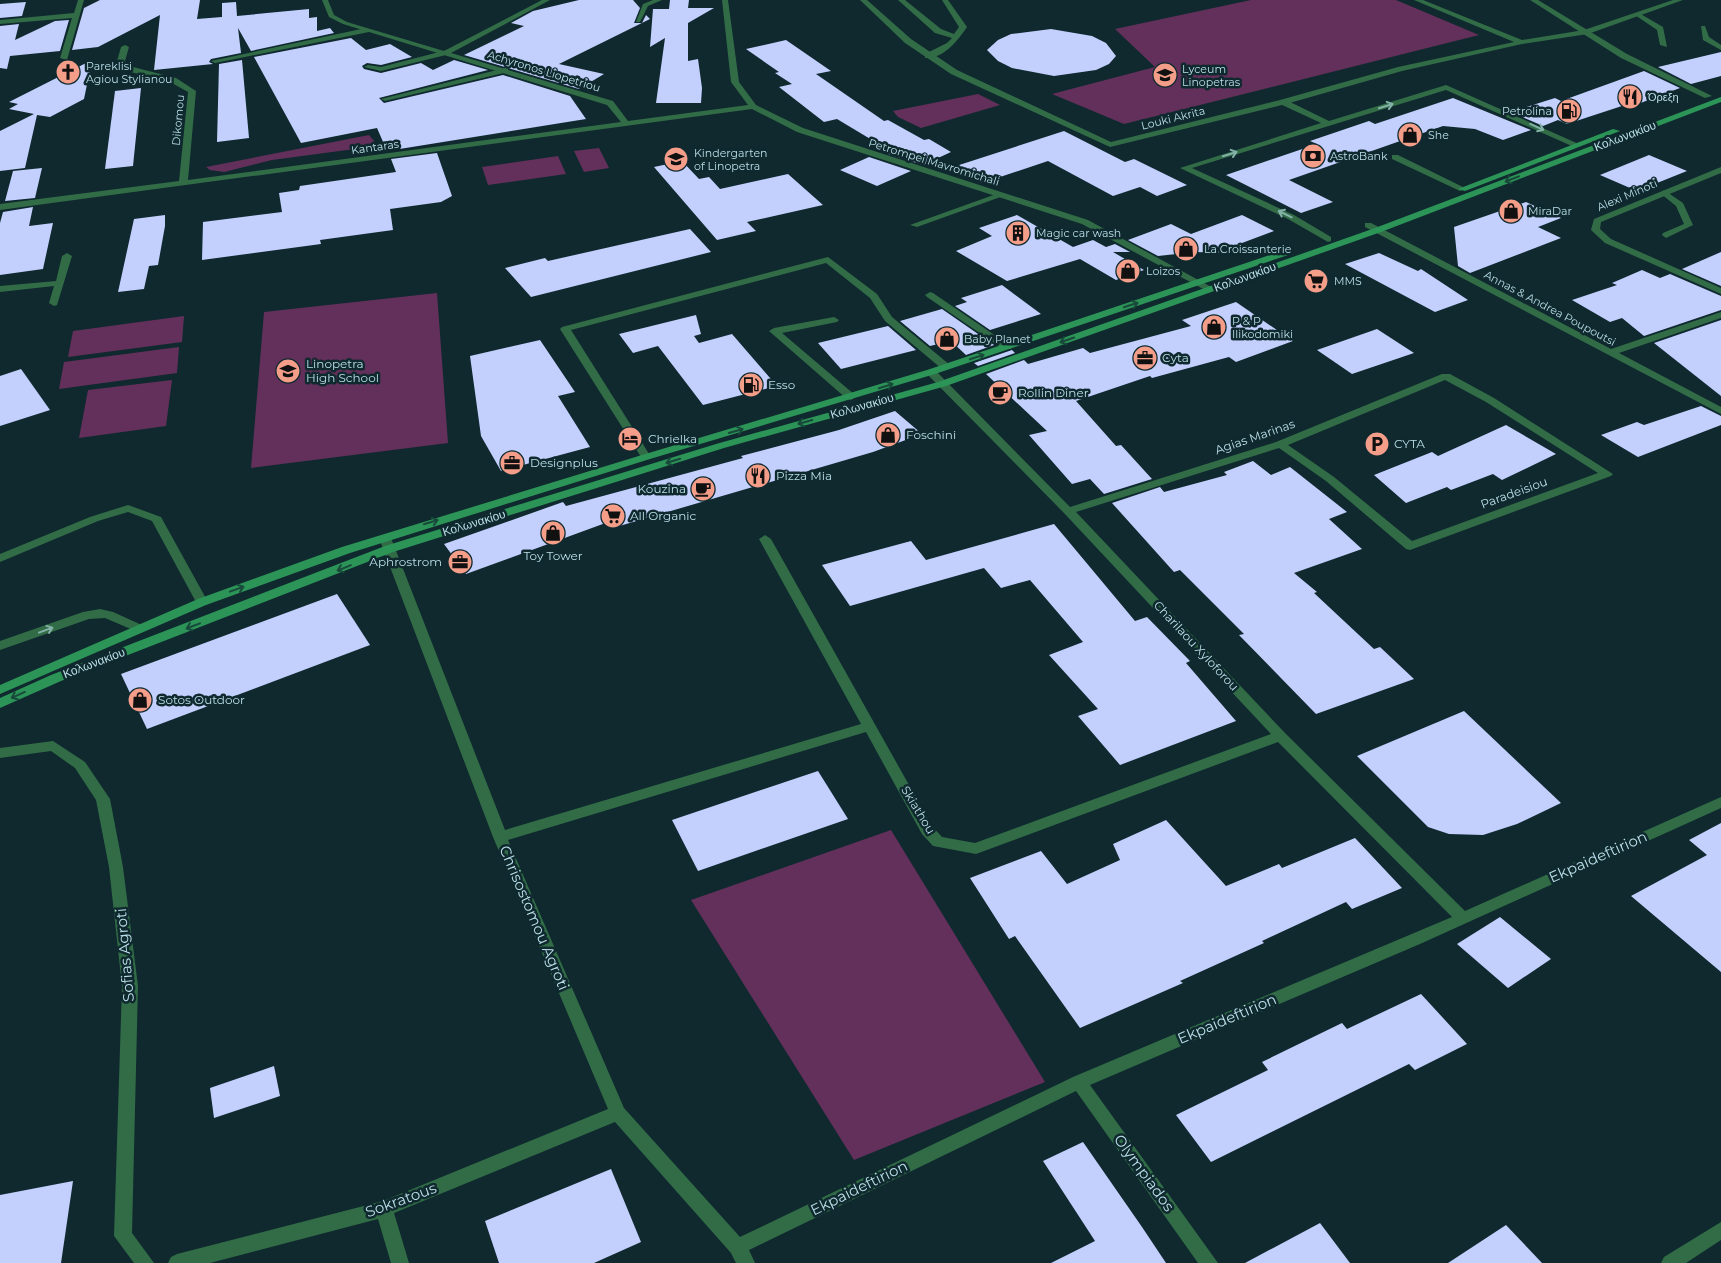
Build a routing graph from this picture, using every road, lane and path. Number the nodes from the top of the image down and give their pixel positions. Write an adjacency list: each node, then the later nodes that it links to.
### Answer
1 (81, 0): 13 (street)
2 (325, 0): 17 (street, Achyronos Liopetriou)
3 (547, 0): 24 (street, Achyronos Liopetriou)
4 (658, 0): 14 (street)
5 (725, 0): 37 (street, Petrompei Mavromichali)
6 (863, 0): 25 (street, Louki Akrita)
7 (901, 0): 19 (street)
8 (944, 0): 19 (street)
9 (1417, 0): 20 (street)
10 (1533, 0): 18 (street)
11 (1680, 0): 12 (street, Louki Akrita)
12 (1636, 14): 18 (street, Louki Akrita); 21 (street)
13 (77, 15): 15 (street); 26 (street)
14 (638, 21)
15 (0, 22)
16 (1702, 27): 23 (street)
17 (366, 30): 24 (street, Achyronos Liopetriou); 27 (street)
18 (1585, 32): 20 (street, Louki Akrita); 32 (street)
19 (957, 37): 25 (street)
20 (1522, 42): 35 (street, Louki Akrita)
21 (1664, 45)
22 (125, 47): 43 (street, Dikomou)
23 (1721, 48)
24 (447, 52): 28 (street); 29 (street, Achyronos Liopetriou)
25 (928, 56): 35 (street, Louki Akrita)
26 (64, 58)
27 (215, 61)
28 (368, 67)
29 (505, 70): 30 (street, Achyronos Liopetriou); 33 (street)
30 (516, 74): 36 (street); 38 (street, Achyronos Liopetriou)
31 (1721, 91): 32 (main road, Κολωνακίου)
32 (1708, 96): 40 (main road, Κολωνακίου)
33 (385, 99)
34 (1721, 99): 50 (main road, Κολωνακίου, one-way to 50)
35 (1283, 102): 39 (street)
36 (405, 103)
37 (753, 107): 38 (street, Kantaras); 46 (street, Petrompei Mavromichali)
38 (626, 124): 43 (street, Kantaras)
39 (1329, 124): 40 (street, one-way to 40); 52 (street, one-way to 39)
40 (1577, 145): 44 (main road, Κολωνακίου)
41 (1395, 157): 44 (street)
42 (1721, 170): 45 (street, Alexi Minoti)
43 (183, 184): 47 (street, Kantaras)
44 (1463, 189): 48 (main road, Κολωνακίου)
45 (1664, 193): 51 (street); 58 (street, Alexi Minoti)
46 (1002, 195): 49 (street); 55 (street, Petrompei Mavromichali)
47 (0, 207)
48 (1368, 225): 50 (street, Annas & Andrea Poupoutsi); 52 (main road, Κολωνακίου)
49 (914, 226)
50 (1378, 230): 57 (main road, Κολωνακίου); 64 (street, Annas & Andrea Poupoutsi)
51 (1666, 235)
52 (1328, 239): 55 (main road, Κολωνακίου)
53 (66, 256): 54 (street)
54 (59, 282): 56 (street); 60 (street)
55 (1198, 283): 57 (street, Petrompei Mavromichali); 63 (main road, Κολωνακίου, one-way to 55)
56 (0, 289)
57 (1210, 290): 68 (main road, Κολωνακίου, one-way to 68)
58 (1721, 291)
59 (930, 295): 63 (street)
60 (54, 303)
61 (1721, 315): 64 (street)
62 (834, 320): 69 (street)
63 (1007, 347): 65 (main road, Κολωνακίου, one-way to 63)
64 (1609, 354): 70 (street, Annas & Andrea Poupoutsi)
65 (946, 367): 66 (main road, Κολωνακίου); 72 (street)
66 (931, 372): 68 (street, Charilaou Xyloforou); 69 (main road, Κολωνακίου, one-way to 66)
67 (1446, 376): 71 (street, Agias Marinas); 71 (street, Paradeisiou)
68 (942, 384): 73 (street, Charilaou Xyloforou); 75 (main road, Κολωνακίου, one-way to 75)
69 (851, 397): 72 (main road, Κολωνακίου, one-way to 69)
70 (1721, 411)
71 (1280, 444): 73 (street, Agias Marinas)
72 (646, 456): 75 (main road, Κολωνακίου, one-way to 72)
73 (1068, 511): 83 (street, Charilaou Xyloforou)
74 (765, 540): 82 (street, Skiathou)
75 (387, 543): 77 (main road, Κολωνακίου, one-way to 75); 81 (main road, Κολωνακίου, one-way to 81); 86 (street, Chrisostomou Agroti)
76 (0, 558): 77 (street)
77 (202, 602): 78 (main road, Κολωνακίου)
78 (140, 628): 79 (street, one-way to 78); 80 (main road, Κολωνακίου)
79 (0, 646)
80 (0, 690)
81 (0, 704)
82 (869, 726): 83 (street, Skiathou); 86 (street)
83 (1280, 736): 87 (street, Charilaou Xyloforou)
84 (0, 753): 93 (street, Sofias Agroti)
85 (1721, 802): 87 (street, Ekpaideftirion)
86 (500, 837): 89 (street, Chrisostomou Agroti)
87 (1463, 918): 88 (street, Ekpaideftirion)
88 (1079, 1082): 92 (street, Ekpaideftirion); 97 (street, Olympiados)
89 (618, 1113): 90 (street, Sokratous); 92 (street, Chrisostomou Agroti)
90 (384, 1209): 94 (street, Sokratous); 95 (street)
91 (1721, 1230): 98 (street)
92 (737, 1247): 96 (street, Chrisostomou Agroti)
93 (144, 1263)
94 (177, 1263)
95 (400, 1263)
96 (746, 1263)
97 (1209, 1263)
98 (1670, 1263)

